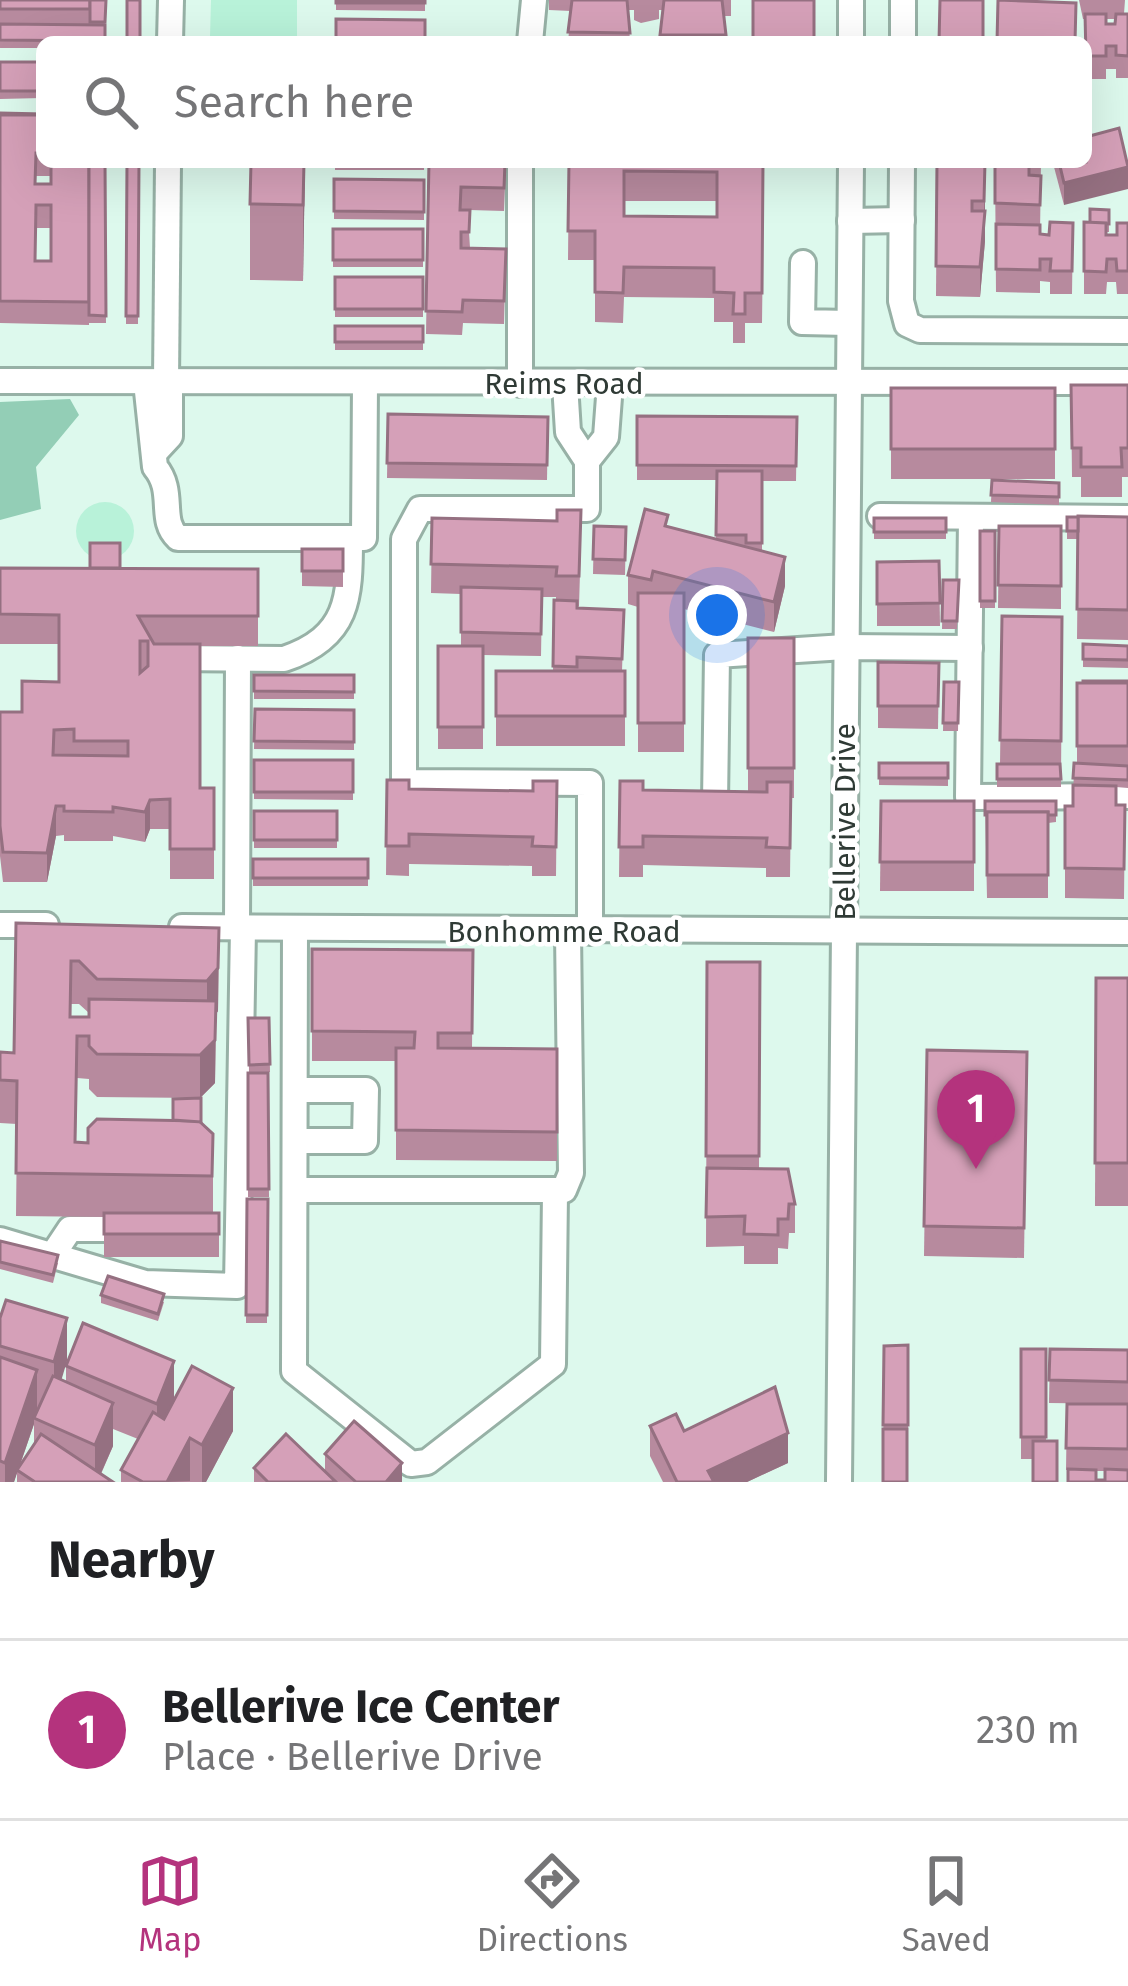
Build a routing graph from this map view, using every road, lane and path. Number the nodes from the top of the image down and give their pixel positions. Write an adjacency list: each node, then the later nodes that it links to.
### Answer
1 (171, 0): 5 (street)
2 (533, 0): 6 (street)
3 (850, 0): 7 (street)
4 (903, 0): 8 (street)
5 (170, 36)
6 (530, 36)
7 (850, 36)
8 (903, 36)
9 (168, 168): 19 (street)
10 (520, 168): 22 (street)
11 (850, 168): 14 (street, Bellerive Drive)
12 (902, 168): 13 (street)
13 (902, 220): 14 (street); 17 (street)
14 (850, 221): 16 (street, Bellerive Drive)
15 (803, 263): 16 (street)
16 (848, 323): 25 (street, Bellerive Drive)
17 (1128, 331)
18 (0, 381): 19 (street, Reims Road)
19 (161, 382): 21 (street, Reims Road); 30 (street)
20 (1128, 382): 25 (street, Reims Road)
21 (365, 383): 22 (street, Reims Road); 30 (street)
22 (520, 384): 23 (street, Reims Road)
23 (565, 384): 24 (street, Reims Road); 26 (street)
24 (610, 384): 25 (street, Reims Road); 26 (street)
25 (849, 386): 27 (street, Bellerive Drive)
26 (587, 461): 42 (street)
27 (867, 516): 28 (street); 31 (street, Bellerive Drive)
28 (971, 517): 29 (street); 32 (street)
29 (1128, 518)
30 (350, 538): 34 (street)
31 (845, 647): 32 (street); 36 (street); 44 (street, Bellerive Drive)
32 (970, 648): 35 (street)
33 (154, 658): 34 (street)
34 (238, 658): 40 (street)
35 (1128, 796)
36 (715, 803)
37 (0, 925): 38 (street)
38 (71, 926)
39 (166, 927): 40 (street, Bonhomme Road)
40 (240, 928): 41 (street, Bonhomme Road); 52 (street)
41 (295, 929): 42 (street, Bonhomme Road); 45 (street)
42 (579, 932): 44 (street, Bonhomme Road); 48 (street)
43 (1128, 932): 44 (street, Bonhomme Road)
44 (845, 933): 53 (street, Bellerive Drive)
45 (295, 1090): 46 (street); 46 (street)
46 (295, 1141): 47 (street)
47 (295, 1190): 48 (street); 48 (street)
48 (555, 1193)
49 (0, 1216): 51 (street)
50 (150, 1229): 52 (street)
51 (8, 1243): 52 (street)
52 (52, 1256)
53 (839, 1482)

